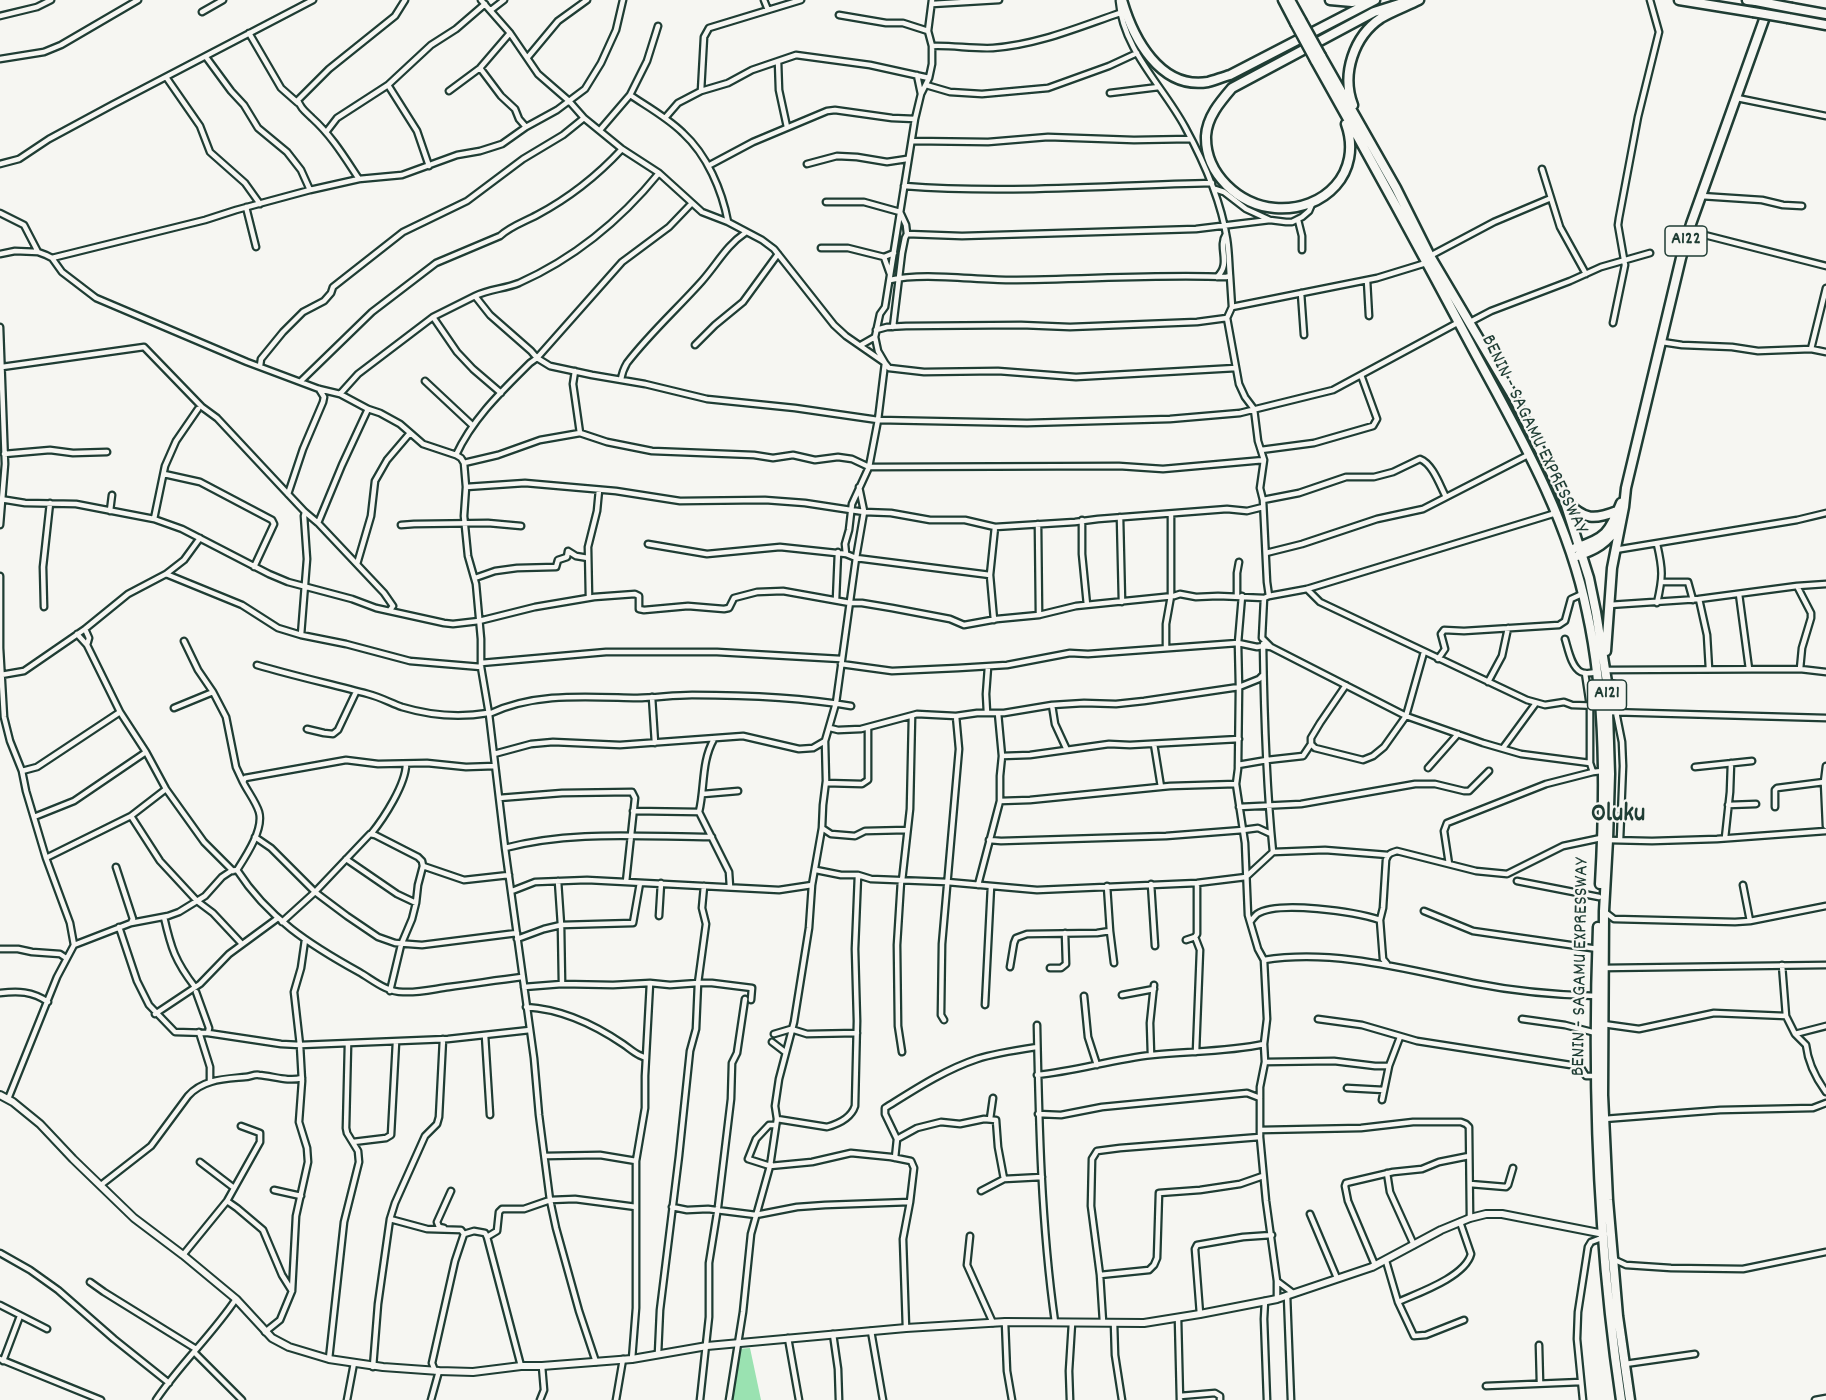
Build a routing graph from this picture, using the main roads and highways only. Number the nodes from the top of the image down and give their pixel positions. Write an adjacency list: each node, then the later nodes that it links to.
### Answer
1 (1121, 0): 6 (highway)
2 (1283, 0): 14 (highway)
3 (1290, 0): 14 (highway)
4 (1330, 0): 5 (highway)
5 (1363, 0)
6 (1375, 0)
7 (1412, 0): 17 (highway)
8 (1419, 0): 18 (highway)
9 (1679, 0): 15 (highway, bridge)
10 (1747, 0): 12 (highway)
11 (1771, 0): 20 (highway, A122)
12 (1756, 1): 13 (highway, bridge)
13 (1826, 14)
14 (1298, 21): 16 (highway, A121, bridge)
15 (1826, 25)
16 (1318, 58): 17 (highway, BENIN - SAGAMU EXPRESSWAY / A121); 18 (highway, A121)
17 (1336, 98): 19 (highway, BENIN - SAGAMU EXPRESSWAY / A121)
18 (1368, 138): 19 (highway, A121)
19 (1428, 260): 21 (highway, A121); 24 (highway, BENIN - SAGAMU EXPRESSWAY / A121)
20 (1626, 488): 22 (highway, A122); 23 (highway, A122)
21 (1564, 499): 22 (highway); 24 (highway, A121)
22 (1617, 511): 24 (highway, A122)
23 (1620, 523): 24 (highway, A122); 25 (highway)
24 (1576, 552): 25 (highway, BENIN - SAGAMU EXPRESSWAY / A121); 25 (highway, A121)
25 (1602, 668): 26 (highway, BENIN - SAGAMU EXPRESSWAY / A121); 26 (highway, A121)
26 (1608, 710): 27 (highway, A121); 27 (highway, BENIN - SAGAMU EXPRESSWAY / A121)
27 (1605, 839): 28 (highway, BENIN - SAGAMU EXPRESSWAY / A121); 28 (highway, A121)
28 (1600, 949): 29 (highway, A121); 29 (highway, BENIN - SAGAMU EXPRESSWAY / A121)
29 (1600, 1095): 30 (highway, BENIN - SAGAMU EXPRESSWAY / A121); 30 (highway, A121)
30 (1606, 1235): 31 (highway, BENIN - SAGAMU EXPRESSWAY / A121); 32 (highway, A121)
31 (1621, 1400)
32 (1630, 1400)

